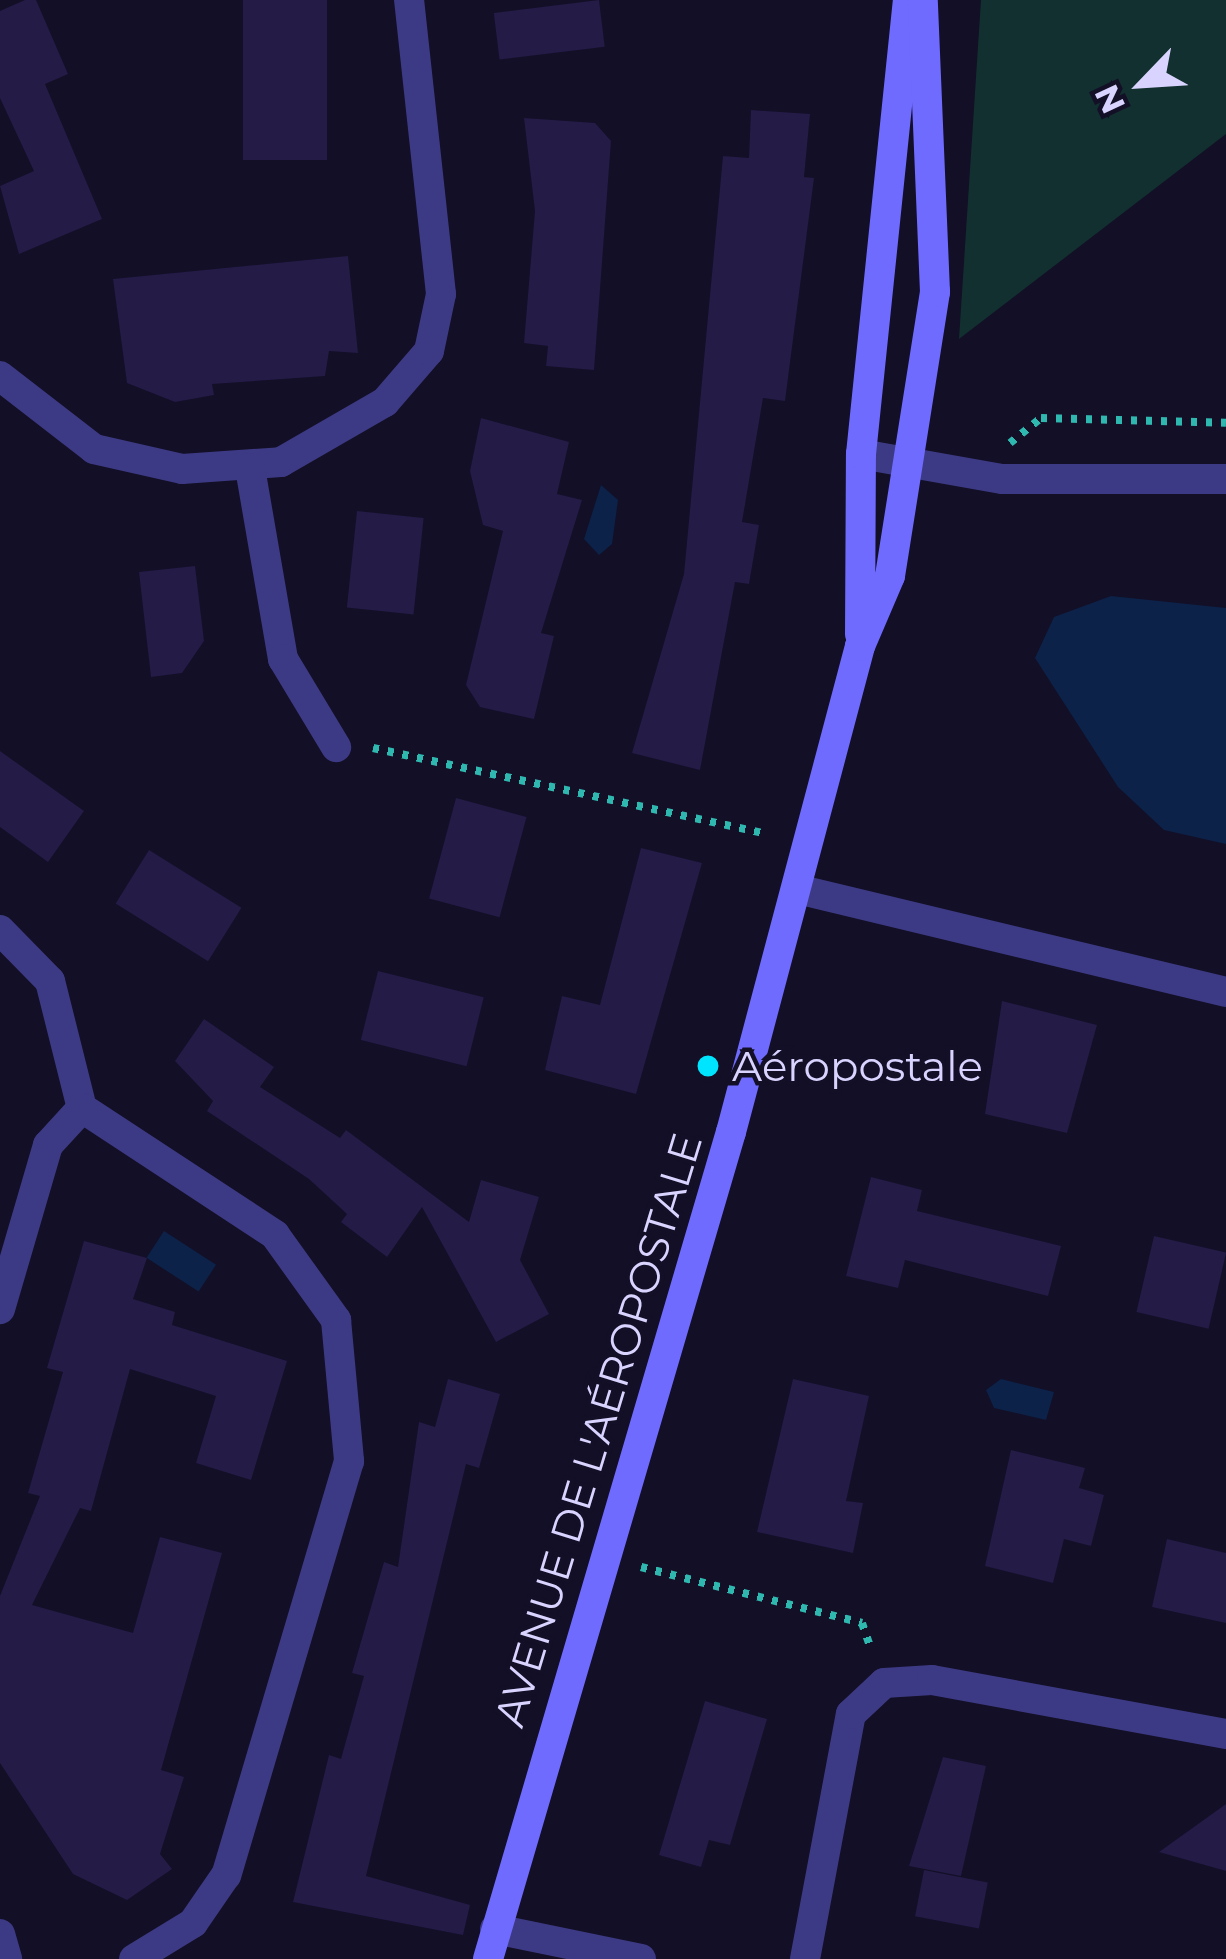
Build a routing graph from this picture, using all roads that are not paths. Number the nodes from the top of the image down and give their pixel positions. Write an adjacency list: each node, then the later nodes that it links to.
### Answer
1 (409, 0): 7 (street)
2 (908, 0): 5 (street, AVENUE DE L'AÉROPOSTALE)
3 (922, 0): 6 (street, AVENUE DE L'AÉROPOSTALE)
4 (0, 376): 7 (street)
5 (861, 454): 6 (street); 9 (street, AVENUE DE L'AÉROPOSTALE)
6 (912, 463): 8 (street); 9 (street, AVENUE DE L'AÉROPOSTALE)
7 (250, 467): 10 (street)
8 (1226, 479)
9 (860, 646): 11 (street, AVENUE DE L'AÉROPOSTALE)
10 (336, 747)
11 (797, 889): 13 (street); 18 (street, AVENUE DE L'AÉROPOSTALE)
12 (0, 930): 14 (street)
13 (1226, 992)
14 (82, 1108): 15 (street); 20 (street)
15 (0, 1309)
16 (1226, 1734): 22 (street)
17 (0, 1934): 19 (street)
18 (491, 1944): 21 (street)
19 (7, 1959)
20 (134, 1959)
21 (641, 1959)
22 (805, 1959)

